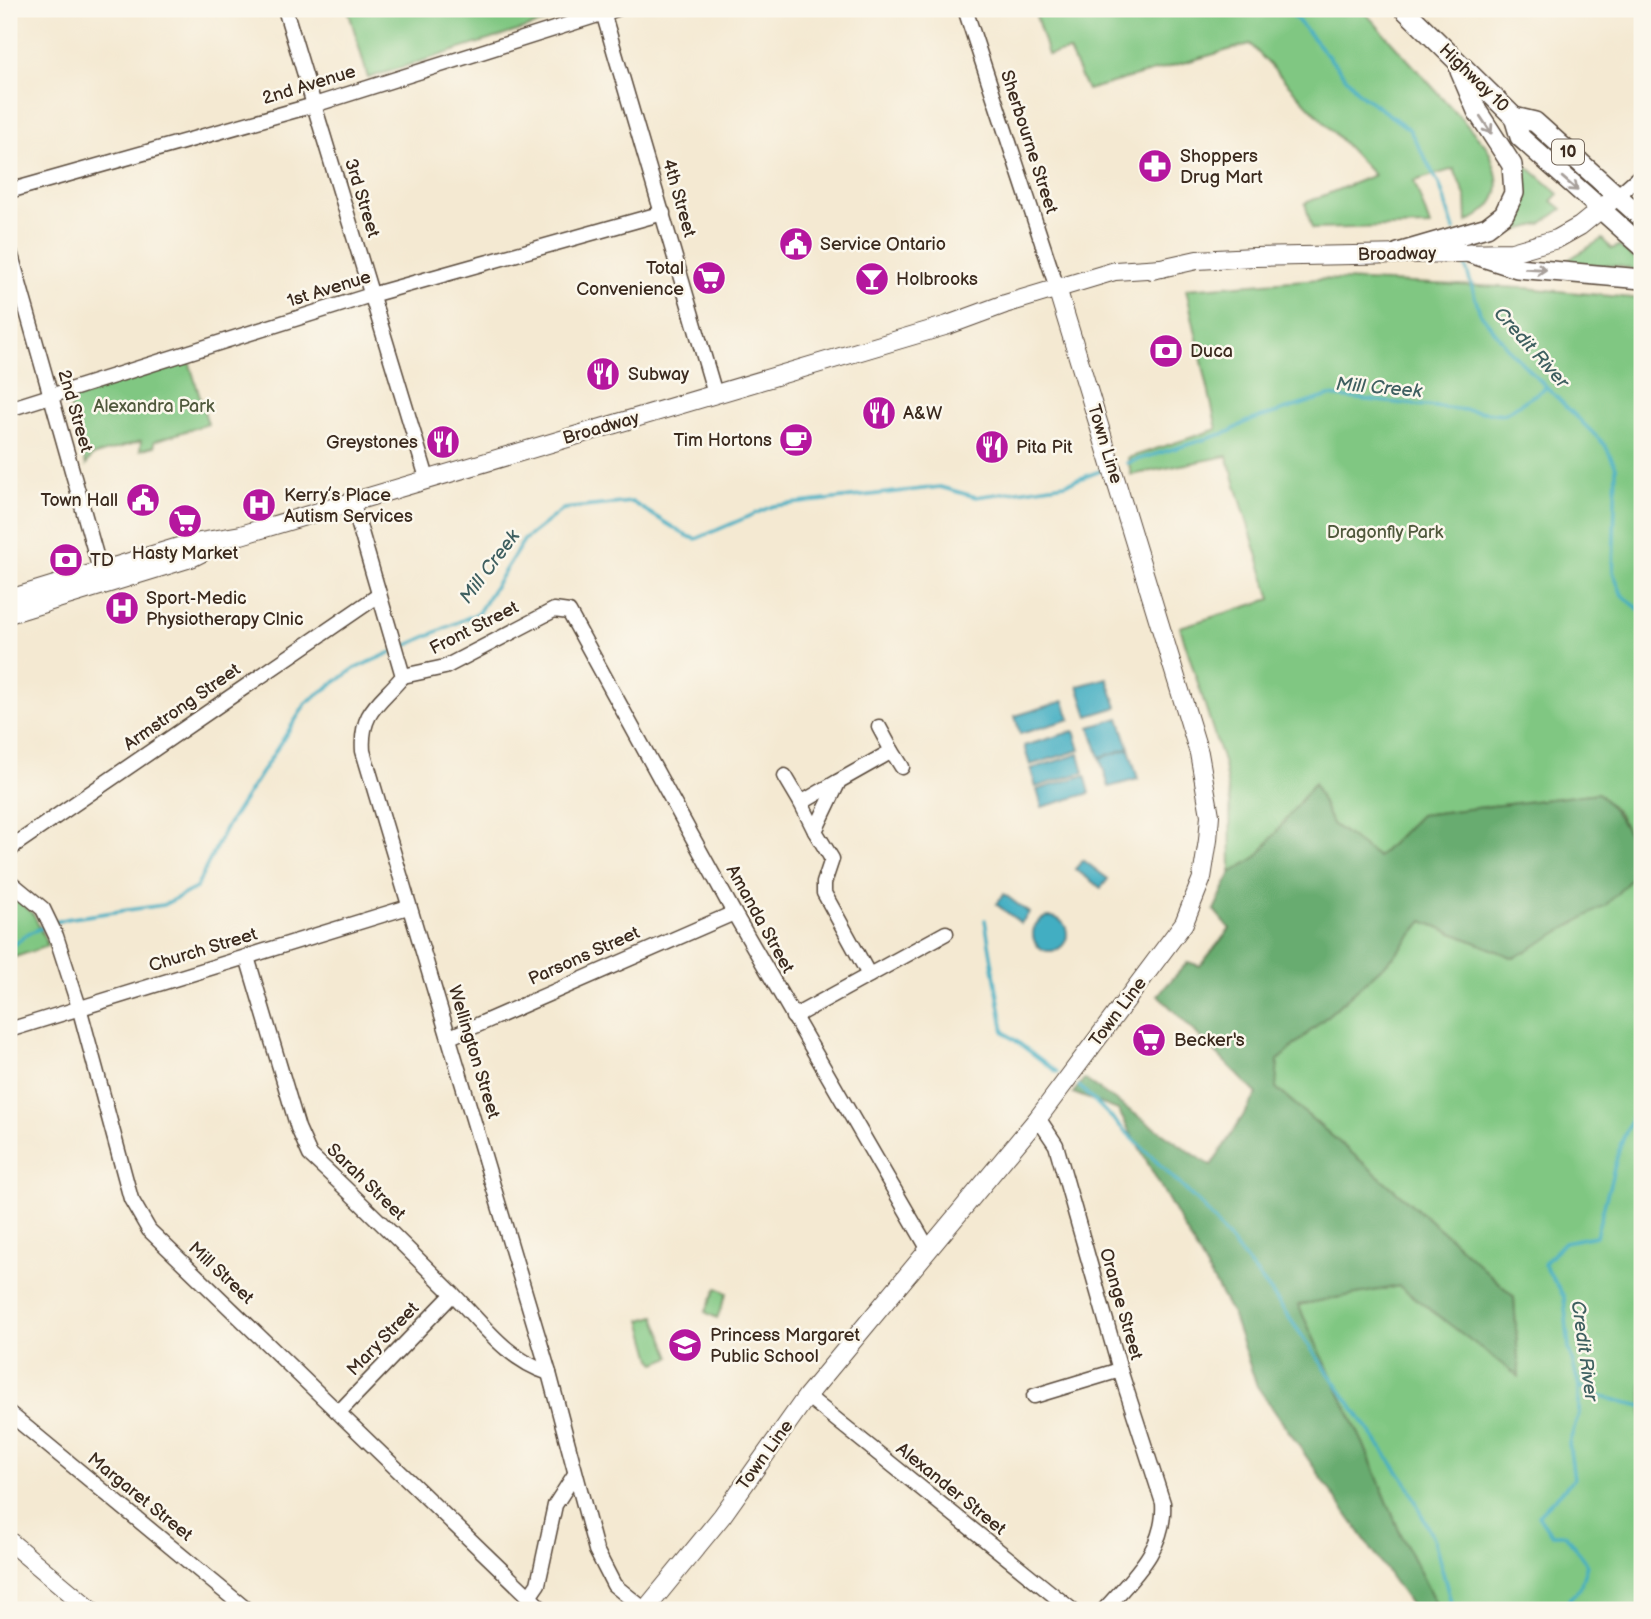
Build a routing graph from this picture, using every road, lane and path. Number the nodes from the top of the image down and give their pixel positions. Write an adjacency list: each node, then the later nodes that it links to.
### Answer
1 (285, 9): 6 (street, 3rd Street)
2 (965, 9): 19 (street, Sherbourne Street)
3 (1404, 9): 5 (highway, Highway 10 / 10)
4 (607, 10): 6 (street, 2nd Avenue); 12 (street, 4th Street)
5 (1457, 63): 7 (highway, Highway 10 / 10); 14 (highway, one-way to 14)
6 (314, 105): 9 (street, 2nd Avenue); 20 (street, 3rd Street)
7 (1514, 117): 10 (highway, Highway 10 / 10); 11 (highway, Highway 10 / 10, one-way to 11)
8 (1642, 174): 10 (street)
9 (9, 191)
10 (1617, 196): 11 (main road); 13 (highway, Highway 10 / 10)
11 (1601, 211): 14 (main road); 15 (highway, Highway 10 / 10)
12 (663, 214): 20 (street, 1st Avenue); 21 (street, 4th Street)
13 (1642, 218)
14 (1458, 244): 17 (highway); 18 (highway, one-way to 18)
15 (1642, 246)
16 (9, 248): 22 (street, 2nd Street)
17 (1398, 253): 19 (main road, Broadway)
18 (1642, 279)
19 (1059, 292): 21 (main road, Broadway); 50 (main road, Town Line)
20 (371, 295): 22 (street, 1st Avenue); 24 (street, 3rd Street)
21 (715, 394): 24 (main road, Broadway)
22 (51, 397): 23 (street, 1st Avenue); 26 (street, 2nd Street)
23 (9, 409)
24 (426, 478): 25 (main road, Broadway)
25 (352, 501): 26 (main road, Broadway); 27 (street)
26 (103, 578): 28 (main road, Broadway); 30 (main road, Broadway)
27 (379, 595): 31 (street); 39 (street, Armstrong Street)
28 (9, 599)
29 (560, 608): 31 (street, Front Street); 42 (street, Amanda Street)
30 (9, 614)
31 (403, 676): 41 (street, Wellington Street)
32 (879, 727): 33 (street)
33 (892, 751): 34 (street); 36 (street)
34 (902, 767)
35 (785, 776): 37 (street)
36 (839, 781): 37 (street); 38 (street)
37 (801, 803): 38 (street)
38 (815, 831): 45 (street)
39 (9, 852)
40 (9, 881): 46 (street, Mill Street)
41 (408, 907): 44 (street, Church Street); 49 (street, Wellington Street)
42 (734, 913): 47 (street, Amanda Street); 49 (street, Parsons Street)
43 (946, 933): 45 (street)
44 (247, 957): 46 (street, Church Street); 52 (street, Sarah Street)
45 (869, 975): 47 (street)
46 (79, 1007): 48 (street, Church Street); 57 (street, Mill Street)
47 (793, 1017): 51 (street, Amanda Street)
48 (9, 1030)
49 (450, 1037): 54 (street, Wellington Street)
50 (1038, 1118): 51 (main road, Town Line); 53 (street, Orange Street)
51 (929, 1250): 55 (main road, Town Line)
52 (453, 1294): 54 (street, Sarah Street); 57 (street, Mary Street)
53 (1120, 1370): 56 (street); 67 (street, Orange Street)
54 (550, 1373): 59 (street, Wellington Street)
55 (807, 1396): 65 (main road, Town Line); 66 (street, Alexander Street)
56 (1034, 1396)
57 (340, 1411): 61 (street, Mill Street)
58 (9, 1413): 63 (street, Margaret Street)
59 (575, 1474): 61 (street); 65 (street, Wellington Street)
60 (9, 1541): 62 (main road)
61 (529, 1597): 64 (street, Mill Street)
62 (91, 1610)
63 (247, 1610)
64 (543, 1610)
65 (645, 1610)
66 (1072, 1610)
67 (1104, 1610)

